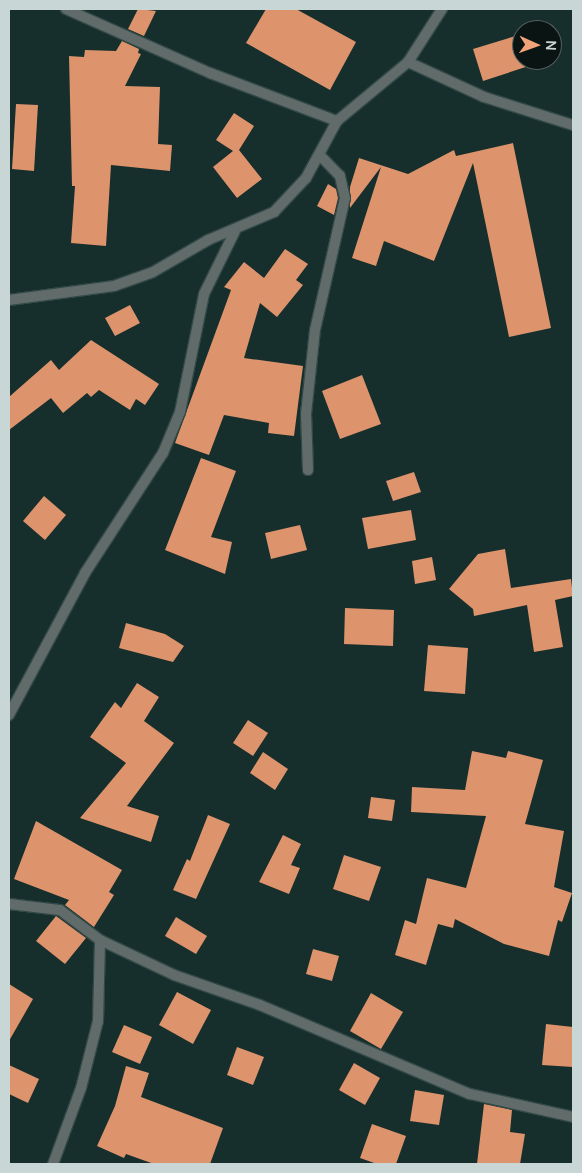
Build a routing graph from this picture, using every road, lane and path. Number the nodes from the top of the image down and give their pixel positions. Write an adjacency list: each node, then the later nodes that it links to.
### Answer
1 (66, 9): 4 (street)
2 (442, 9): 3 (street)
3 (408, 62): 4 (street); 5 (street)
4 (337, 120): 6 (street)
5 (573, 125)
6 (319, 154): 7 (street); 9 (street)
7 (235, 231): 8 (street); 10 (street)
8 (9, 300)
9 (308, 470)
10 (9, 715)
11 (9, 904): 12 (street)
12 (100, 940): 13 (street); 14 (street)
13 (573, 1117)
14 (53, 1164)

